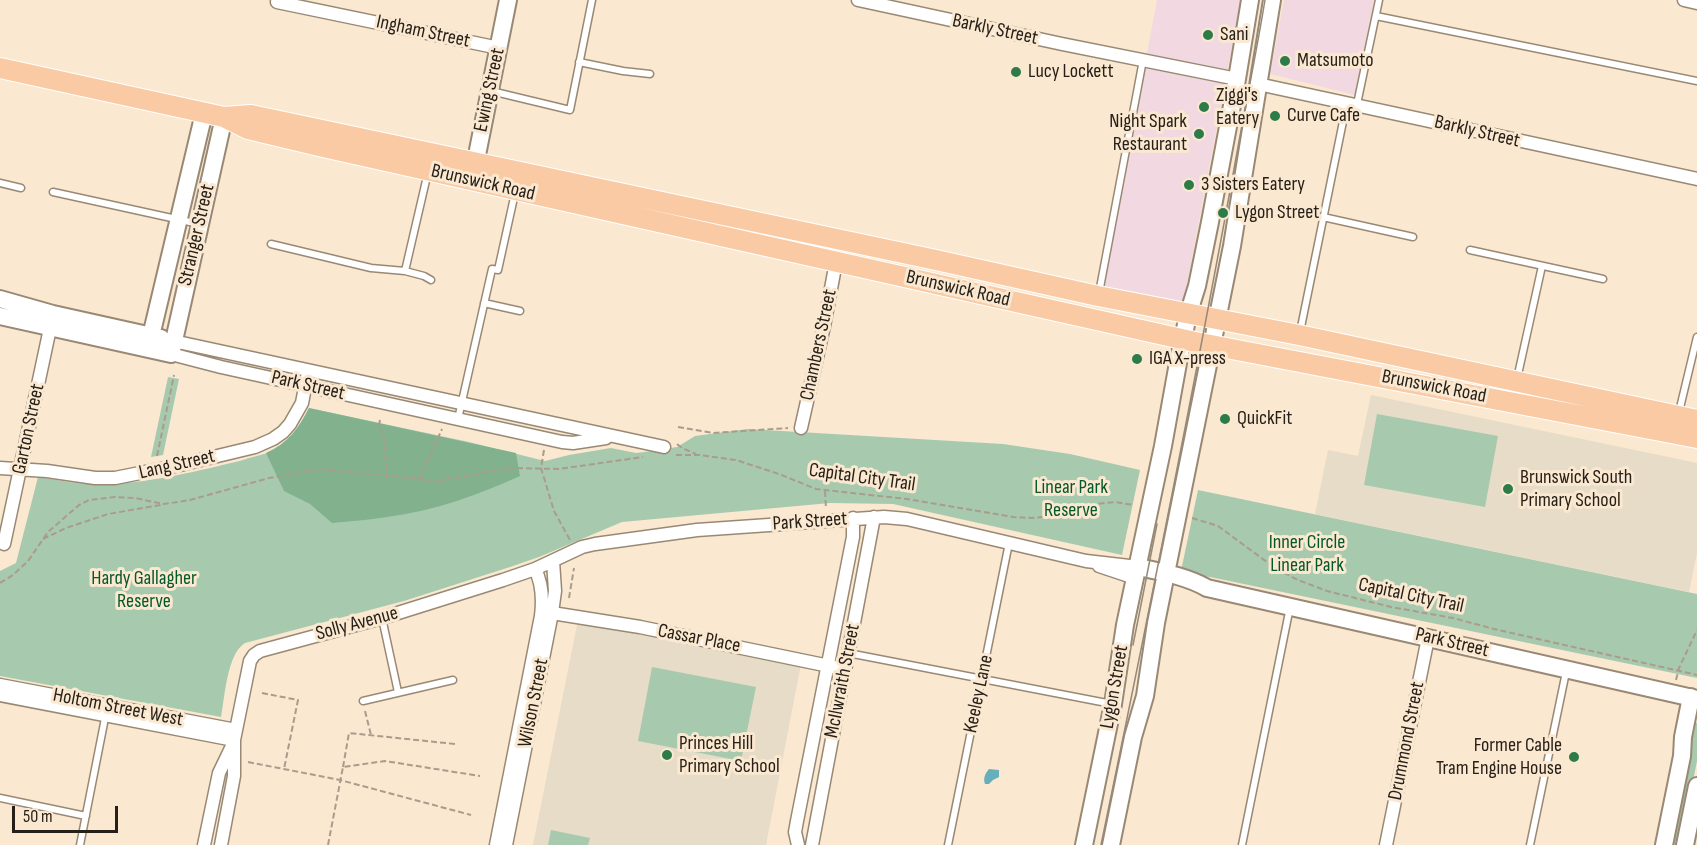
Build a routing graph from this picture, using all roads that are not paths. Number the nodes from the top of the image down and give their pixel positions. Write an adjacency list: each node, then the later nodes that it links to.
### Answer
1 (508, 0): 12 (street, Ewing Street)
2 (592, 0): 14 (lane)
3 (858, 0): 9 (street, Barkly Street)
4 (1250, 0): 17 (street, Lygon Street)
5 (1272, 0): 19 (street, Lygon Street)
6 (1379, 0): 11 (lane)
7 (1684, 0): 10 (street)
8 (277, 2): 12 (street, Ingham Street)
9 (887, 3): 13 (street, Barkly Street)
10 (1697, 3)
11 (1376, 16): 18 (lane); 21 (lane)
12 (499, 48): 20 (street, Ewing Street)
13 (1143, 60): 17 (street, Barkly Street); 44 (lane)
14 (579, 62): 16 (lane); 20 (lane)
15 (0, 68): 22 (main road, Brunswick Road)
16 (650, 75)
17 (1237, 79): 19 (street); 50 (street, Lygon Street)
18 (1697, 81)
19 (1258, 84): 21 (street, Barkly Street); 52 (street, Lygon Street)
20 (490, 91): 25 (street, Ewing Street)
21 (1352, 103): 26 (street, Barkly Street); 31 (lane)
22 (204, 113): 23 (main road, Brunswick Road); 32 (street, Stranger Street)
23 (224, 117): 24 (main road, Brunswick Road); 25 (main road, Brunswick Road); 33 (street, Stranger Street)
24 (428, 171): 25 (main road, Brunswick Road); 40 (lane)
25 (473, 172): 29 (main road, Brunswick Road); 35 (main road, Brunswick Road)
26 (1697, 179)
27 (0, 183): 28 (lane)
28 (21, 188)
29 (515, 190): 38 (main road, Brunswick Road); 46 (lane)
30 (53, 192): 32 (lane)
31 (1323, 217): 34 (lane); 53 (lane)
32 (179, 219): 33 (lane); 54 (street, Stranger Street)
33 (200, 224): 58 (street, Stranger Street)
34 (1413, 237)
35 (841, 240): 38 (main road); 43 (main road, Brunswick Road)
36 (271, 244): 40 (lane)
37 (1470, 250): 39 (lane)
38 (836, 262): 48 (main road, Brunswick Road); 65 (street, Chambers Street)
39 (1542, 266): 41 (lane); 60 (lane)
40 (405, 271): 42 (lane)
41 (1603, 279)
42 (431, 280)
43 (1060, 288): 44 (main road, Brunswick Road); 48 (main road)
44 (1098, 296): 50 (main road, Brunswick Road)
45 (0, 299): 51 (street, Park Street)
46 (484, 303): 47 (lane); 62 (lane)
47 (520, 311)
48 (1055, 311): 56 (main road, Brunswick Road)
49 (0, 315): 51 (street, Park Street)
50 (1188, 315): 52 (main road, Brunswick Road); 56 (street, Lygon Street)
51 (51, 320): 54 (street, Park Street); 58 (street, Park Street); 70 (street, Garton Street)
52 (1218, 320): 53 (main road, Brunswick Road); 57 (street, Lygon Street)
53 (1299, 335): 60 (main road, Brunswick Road)
54 (151, 336): 58 (street, Park Street)
55 (1697, 337): 63 (lane)
56 (1183, 339): 57 (main road, Brunswick Road); 77 (street, Lygon Street)
57 (1212, 345): 67 (main road, Brunswick Road); 78 (street, Lygon Street)
58 (172, 347): 59 (street, Park Street); 61 (street, Park Street)
59 (309, 370): 61 (street, Lang Street); 62 (street, Park Street)
60 (1517, 382): 63 (main road, Brunswick Road)
61 (305, 386): 64 (street, Park Street); 70 (street, Lang Street)
62 (461, 402): 64 (lane); 66 (street, Park Street)
63 (1687, 418)
64 (458, 420): 66 (street, Park Street)
65 (801, 428)
66 (616, 436): 68 (street, Park Street)
67 (1697, 438)
68 (664, 447)
69 (0, 468): 70 (street, Lang Street)
70 (20, 469): 74 (street, Garton Street)
71 (874, 517): 72 (street, Park Street); 73 (street, Park Street); 83 (street, McIlwraith Street)
72 (853, 519): 75 (street, Park Street); 84 (street, McIlwraith Street)
73 (1009, 543): 77 (street, Park Street); 88 (lane, Keeley Lane)
74 (4, 544)
75 (553, 561): 76 (street, Park Street); 80 (street, Wilson Street)
76 (535, 569): 81 (street, Solly Avenue); 103 (street, Wilson Street)
77 (1137, 572): 78 (street, Park Street); 94 (street, Lygon Street)
78 (1165, 579): 79 (street, Park Street); 109 (street, Lygon Street)
79 (1290, 607): 82 (street, Park Street); 110 (lane)
80 (552, 614): 84 (street, Cassar Place); 104 (street, Wilson Street)
81 (381, 618): 90 (lane); 96 (street, Solly Avenue)
82 (1428, 638): 86 (street, Park Street); 111 (street, Drummond Street)
83 (848, 653): 85 (street, McIlwraith Street); 88 (lane)
84 (828, 665): 85 (street, Cassar Place); 105 (street, McIlwraith Street)
85 (844, 669): 106 (street, McIlwraith Street)
86 (1567, 669): 92 (street, Park Street); 112 (lane)
87 (453, 680): 90 (lane)
88 (983, 680): 94 (lane); 107 (lane, Keeley Lane)
89 (0, 685): 95 (street, Holtom Street West)
90 (398, 692): 93 (lane)
91 (0, 695): 95 (street, Holtom Street West)
92 (1694, 698): 113 (street)
93 (363, 701)
94 (1113, 704): 108 (street, Lygon Street)
95 (106, 710): 96 (street, Holtom Street West); 99 (lane)
96 (235, 735): 101 (street); 102 (street)
97 (1697, 786): 114 (street)
98 (0, 798): 99 (lane)
99 (86, 816): 100 (lane)
100 (80, 845)
101 (204, 845)
102 (221, 845)
103 (495, 845)
104 (506, 845)
105 (798, 845)
106 (814, 845)
107 (948, 845)
108 (1084, 845)
109 (1111, 845)
110 (1242, 845)
111 (1386, 845)
112 (1530, 845)
113 (1664, 845)
114 (1685, 845)

